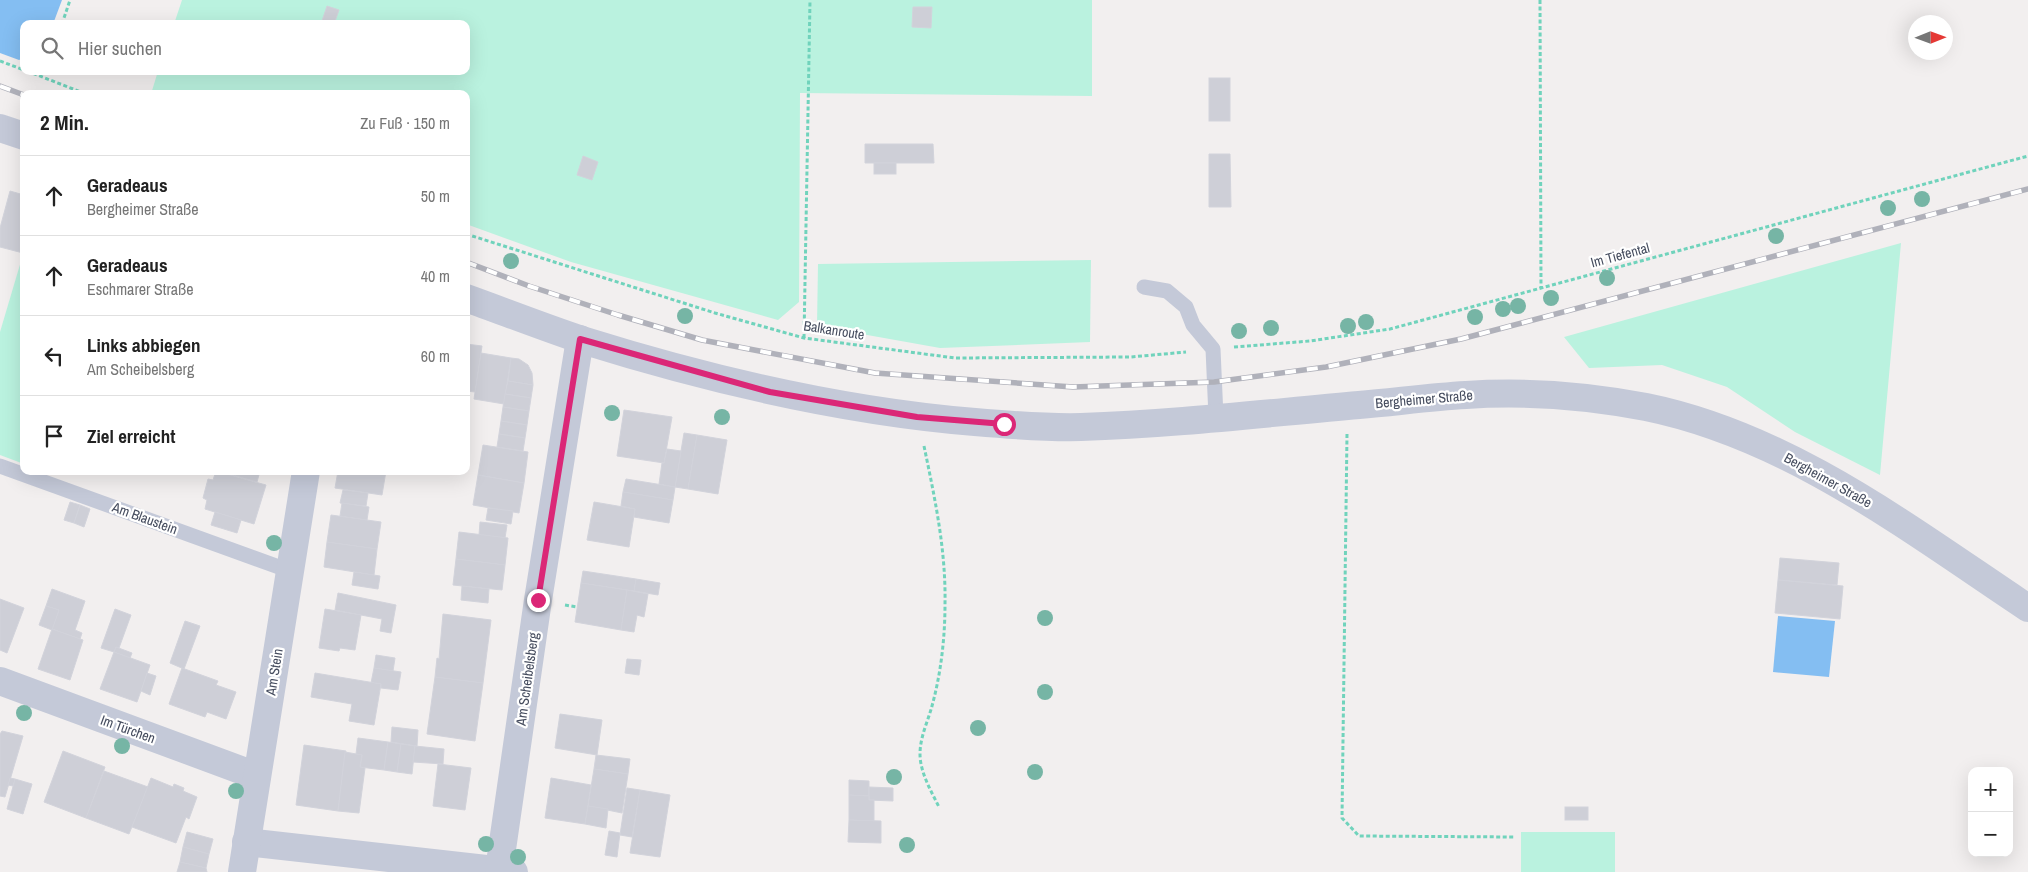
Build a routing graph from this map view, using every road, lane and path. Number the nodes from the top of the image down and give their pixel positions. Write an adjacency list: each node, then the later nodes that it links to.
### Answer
1 (70, 0): 4 (path)
2 (810, 0): 16 (path)
3 (1540, 0): 14 (path)
4 (63, 20)
5 (0, 61): 6 (path)
6 (20, 68)
7 (38, 75): 8 (path)
8 (76, 90)
9 (0, 128): 10 (street)
10 (20, 135)
11 (2028, 156): 14 (path, Im Tiefental)
12 (470, 235): 16 (path, Balkanroute)
13 (1144, 287): 18 (lane)
14 (1542, 288): 18 (path, Im Tiefental)
15 (470, 299): 17 (street, Bergheimer Straße)
16 (804, 338): 18 (path, Balkanroute)
17 (580, 339): 20 (street, Bergheimer Straße); 33 (street, Am Scheibelsberg)
18 (1213, 349): 21 (lane)
19 (1348, 406): 21 (street, Bergheimer Straße); 27 (street, Bergheimer Straße); 31 (path)
20 (917, 417): 21 (street, Bergheimer Straße); 30 (path)
21 (1216, 417)
22 (0, 466): 23 (lane, Am Blaustein)
23 (20, 473)
24 (25, 475): 26 (lane, Am Blaustein)
25 (305, 475): 26 (street, Am Stein)
26 (290, 571): 29 (street, Am Stein)
27 (2028, 608)
28 (0, 681): 29 (street, Im Türchen)
29 (257, 776): 32 (street, Am Stein)
30 (939, 807)
31 (1515, 837)
32 (246, 842): 33 (street, Am Scheibelsberg); 34 (street, Am Stein)
33 (506, 871)
34 (242, 872)

